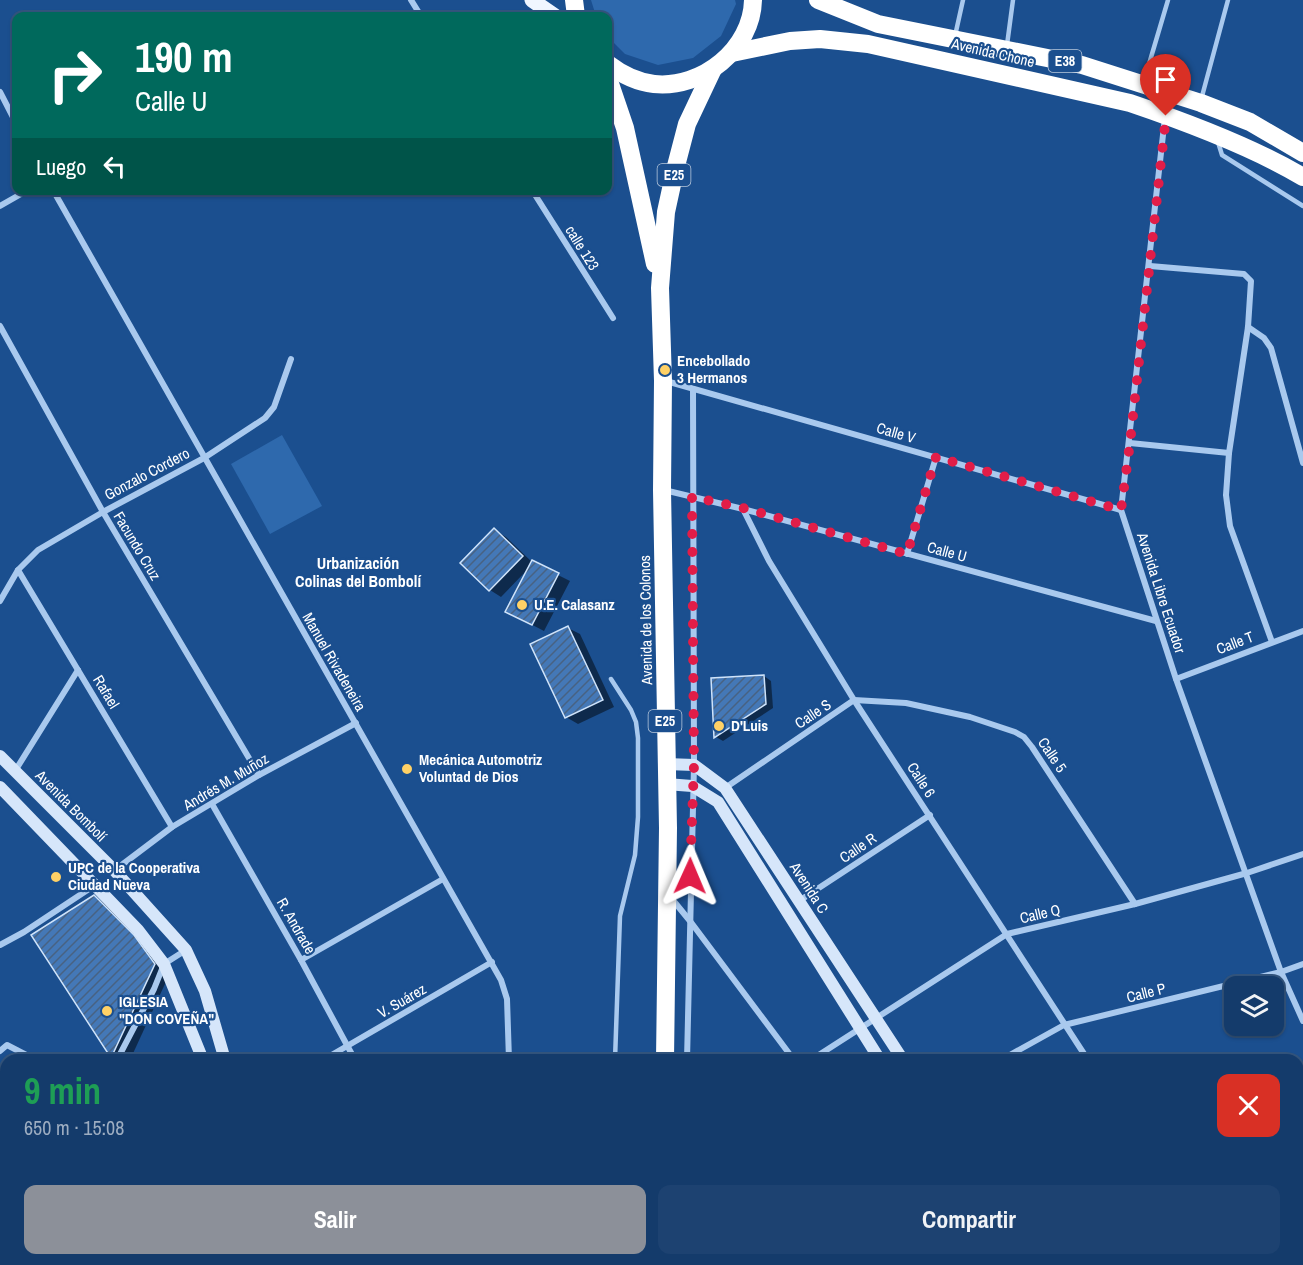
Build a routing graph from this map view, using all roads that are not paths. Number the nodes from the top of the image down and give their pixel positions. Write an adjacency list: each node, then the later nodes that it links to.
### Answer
1 (532, 0): 8 (main road)
2 (753, 0): 11 (highway, E25)
3 (818, 0): 9 (highway, Avenida Chone / E38)
4 (963, 0): 9 (lane)
5 (1013, 0): 10 (lane)
6 (1168, 0): 14 (lane)
7 (1228, 0): 17 (lane)
8 (549, 12)
9 (955, 39): 10 (highway, Avenida Chone / E38)
10 (1006, 50): 14 (highway, Avenida Chone / E38)
11 (732, 53): 13 (highway, E25); 19 (highway, Avenida Chone / E38)
12 (612, 67): 13 (highway, E25)
13 (713, 69): 29 (highway, Avenida de los Colonos / E25)
14 (1143, 84): 17 (highway, Avenida Chone / E38)
15 (612, 90): 29 (highway, Avenida de los Colonos / E25)
16 (0, 92): 18 (street)
17 (1200, 103): 21 (highway, Avenida Chone / E38)
18 (12, 115)
19 (1166, 116): 20 (highway, Avenida Chone / E38); 28 (street, Avenida Libre Ecuador)
20 (1216, 137): 22 (highway, Avenida Chone / E38); 27 (lane)
21 (1303, 153)
22 (1303, 177)
23 (19, 195): 26 (street)
24 (56, 195): 39 (street, Manuel Rivadeneira)
25 (535, 195): 30 (street, calle 123)
26 (0, 206)
27 (1303, 207)
28 (1150, 266): 32 (street); 36 (street, Avenida Libre Ecuador)
29 (660, 288): 34 (highway, Avenida de los Colonos / E25)
30 (613, 318)
31 (0, 326): 45 (street, Facundo Cruz)
32 (1248, 327): 37 (street); 40 (street)
33 (291, 359): 39 (street, Gonzalo Cordero)
34 (663, 381): 35 (street, Calle V); 41 (highway, Avenida de los Colonos / E25)
35 (693, 389): 38 (street, Calle V); 42 (street)
36 (1130, 443): 37 (street); 44 (street, Avenida Libre Ecuador)
37 (1229, 453): 51 (street)
38 (936, 457): 44 (street, Calle V); 46 (street)
39 (204, 458): 45 (street, Gonzalo Cordero); 56 (street, Manuel Rivadeneira)
40 (1303, 463)
41 (662, 490): 42 (street, Calle U); 58 (highway, Avenida de los Colonos / E25)
42 (692, 497): 43 (street, Calle U); 59 (street)
43 (743, 508): 46 (street, Calle U); 55 (street, Calle 6)
44 (1121, 510): 49 (street, Avenida Libre Ecuador)
45 (103, 512): 47 (street, Gonzalo Cordero); 61 (street, Facundo Cruz)
46 (907, 554): 49 (street, Calle U)
47 (18, 570): 48 (street, Gonzalo Cordero); 52 (street, Rafael)
48 (0, 601)
49 (1156, 621): 54 (street, Avenida Libre Ecuador)
50 (1303, 631): 51 (street, Calle T)
51 (1272, 642): 54 (street, Calle T)
52 (78, 670): 60 (street); 68 (street, Rafael)
53 (610, 679): 99 (lane)
54 (1176, 679): 71 (street, Avenida Libre Ecuador)
55 (854, 700): 65 (street, Calle S); 67 (street, Calle 6); 76 (street, Calle 5)
56 (356, 723): 61 (street, Andrés M. Muñoz); 72 (street, Manuel Rivadeneira)
57 (0, 756): 60 (street, Avenida Bombolí)
58 (666, 764): 59 (street); 62 (highway, Avenida de los Colonos / E25)
59 (694, 765): 63 (street); 65 (street, Avenida C)
60 (14, 771): 70 (street, Avenida Bombolí)
61 (259, 775): 66 (street, Andrés M. Muñoz)
62 (666, 784): 63 (street, Avenida C); 74 (highway, Avenida de los Colonos / E25)
63 (692, 786): 77 (street); 89 (street, Avenida C)
64 (0, 787): 73 (street)
65 (725, 788): 75 (street, Avenida C)
66 (213, 804): 68 (street, Andrés M. Muñoz); 81 (street, R. Andrade)
67 (930, 815): 75 (street, Calle R); 78 (street, Calle 6)
68 (172, 827): 70 (street, Andrés M. Muñoz)
69 (1303, 854): 71 (street, Calle Q)
70 (114, 870): 80 (street, Avenida Bombolí)
71 (1246, 873): 76 (street, Calle Q); 85 (street, Avenida Libre Ecuador)
72 (443, 879): 81 (street); 82 (street, Manuel Rivadeneira)
73 (95, 885): 79 (street); 83 (street)
74 (667, 894): 77 (street); 100 (highway, Avenida de los Colonos / E25)
75 (799, 901): 86 (street, Avenida C)
76 (1135, 904): 78 (street, Calle Q)
77 (690, 921): 101 (street); 102 (street)
78 (1007, 934): 86 (street, Calle Q); 88 (street, Calle 6)
79 (0, 945)
80 (186, 950): 83 (street); 95 (street, Avenida Bombolí)
81 (302, 960): 90 (street, R. Andrade)
82 (492, 962): 90 (street, V. Suárez); 98 (street, Manuel Rivadeneira)
83 (164, 964): 93 (street); 94 (street)
84 (1303, 964): 85 (street, Calle P)
85 (1281, 972): 87 (street, Avenida Libre Ecuador); 88 (street, Calle P)
86 (876, 1018): 89 (street, Calle Q); 105 (street, Avenida C)
87 (1303, 1021)
88 (1064, 1025): 106 (street, Calle P); 107 (street, Calle 6)
89 (860, 1029): 103 (street, Calle Q); 104 (street, Avenida C)
90 (349, 1045): 96 (street, V. Suárez); 97 (street, R. Andrade)
91 (0, 1051): 92 (street)
92 (24, 1054)
93 (120, 1054)
94 (201, 1054)
95 (223, 1054)
96 (333, 1054)
97 (353, 1054)
98 (509, 1054)
99 (615, 1054)
100 (668, 1054)
101 (687, 1054)
102 (790, 1054)
103 (820, 1054)
104 (876, 1054)
105 (899, 1054)
106 (1011, 1054)
107 (1084, 1054)

